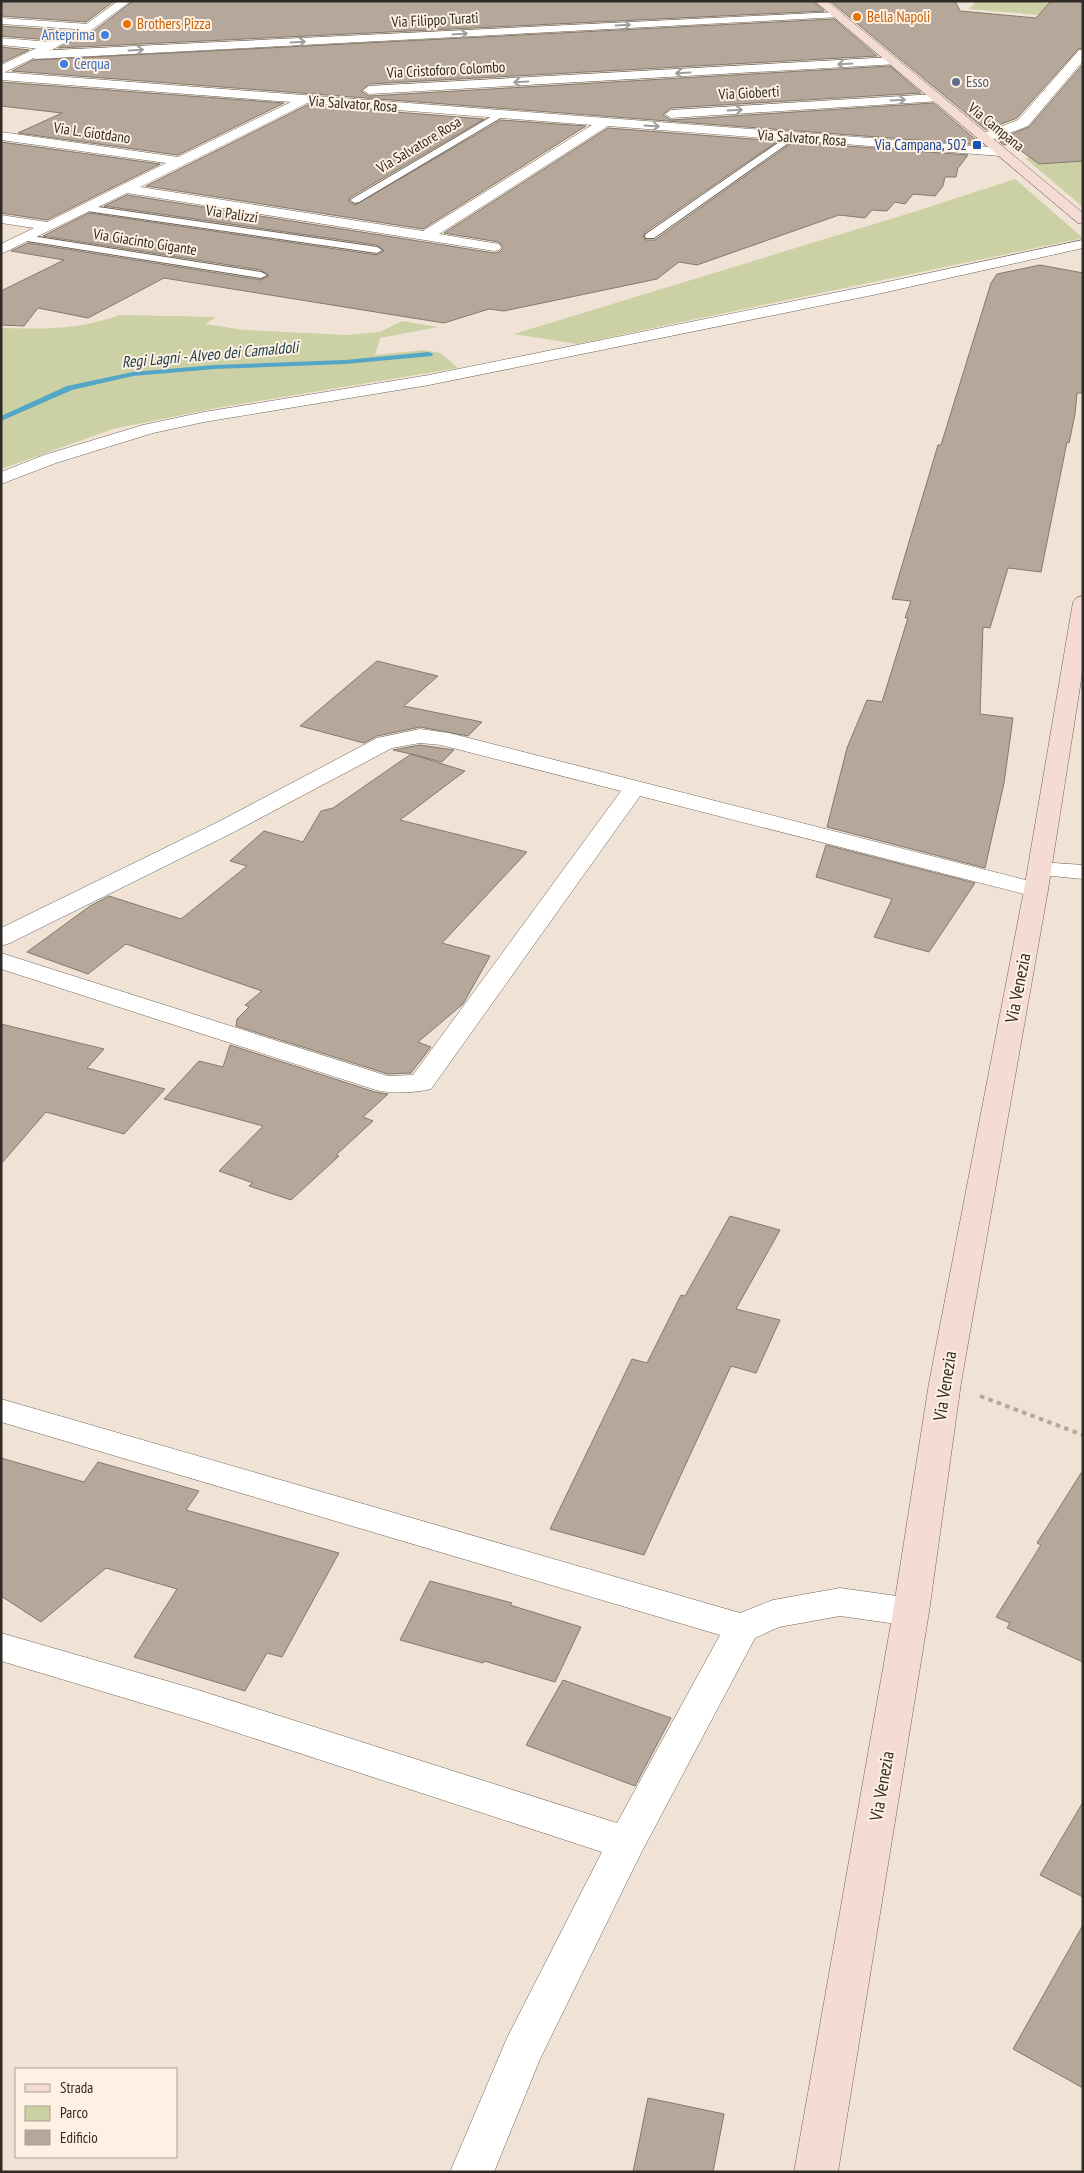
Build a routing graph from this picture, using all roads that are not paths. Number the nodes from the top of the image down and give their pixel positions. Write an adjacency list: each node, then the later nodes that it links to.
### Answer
1 (126, 1): 5 (street)
2 (820, 1): 3 (main road, Via Campana)
3 (836, 15): 9 (street, Via Filippo Turati, one-way to 3); 10 (main road, Via Campana)
4 (1, 21): 5 (street)
5 (89, 27): 7 (street)
6 (1, 41): 7 (street)
7 (52, 46): 9 (street)
8 (1083, 53): 20 (street)
9 (34, 55): 11 (street)
10 (894, 61): 13 (main road, Via Campana); 14 (street, Via Cristoforo Colombo, one-way to 14)
11 (1, 70)
12 (1, 76): 14 (street, Via Cristoforo Colombo)
13 (936, 98): 16 (street, Via Gioberti, one-way to 13); 20 (main road, Via Campana)
14 (303, 100): 15 (street, Via Salvator Rosa); 22 (street, Via Salvator Rosa)
15 (499, 115): 16 (street, Via Salvator Rosa); 24 (lane, Via Salvatore Rosa)
16 (564, 120): 17 (street, Via Salvator Rosa)
17 (604, 123): 19 (street, Via Salvator Rosa, one-way to 19); 29 (street)
18 (1, 136): 22 (street, Via L. Giotdano)
19 (791, 137): 21 (street, Via Salvator Rosa); 30 (lane)
20 (984, 138): 21 (main road, Via Campana)
21 (1004, 153): 27 (main road, Via Campana)
22 (178, 161): 23 (street, Via Salvator Rosa)
23 (123, 188): 25 (street, Via Salvator Rosa); 29 (street)
24 (355, 200)
25 (84, 208): 28 (street, Via Salvator Rosa); 35 (lane, Via Palizzi)
26 (1, 219): 28 (street)
27 (1083, 220)
28 (48, 226): 31 (street, Via Salvator Rosa)
29 (426, 235): 33 (street)
30 (650, 236)
31 (25, 238): 34 (street, Via Salvator Rosa); 38 (lane, Via Giacinto Gigante)
32 (1083, 244): 36 (street)
33 (494, 246)
34 (1, 250)
35 (377, 250)
36 (1058, 250): 37 (street); 39 (street)
37 (1083, 250)
38 (261, 275)
39 (1, 479)
40 (1083, 602): 43 (main road, Via Venezia)
41 (635, 788): 43 (street); 44 (street); 45 (street)
42 (1083, 872): 43 (street)
43 (1038, 879): 47 (main road, Via Venezia)
44 (1, 938)
45 (1, 961)
46 (1, 1410): 48 (street)
47 (911, 1612): 48 (street); 52 (main road, Via Venezia)
48 (742, 1628): 50 (street)
49 (1, 1648): 50 (street)
50 (626, 1843): 51 (street)
51 (472, 2172)
52 (816, 2172)

